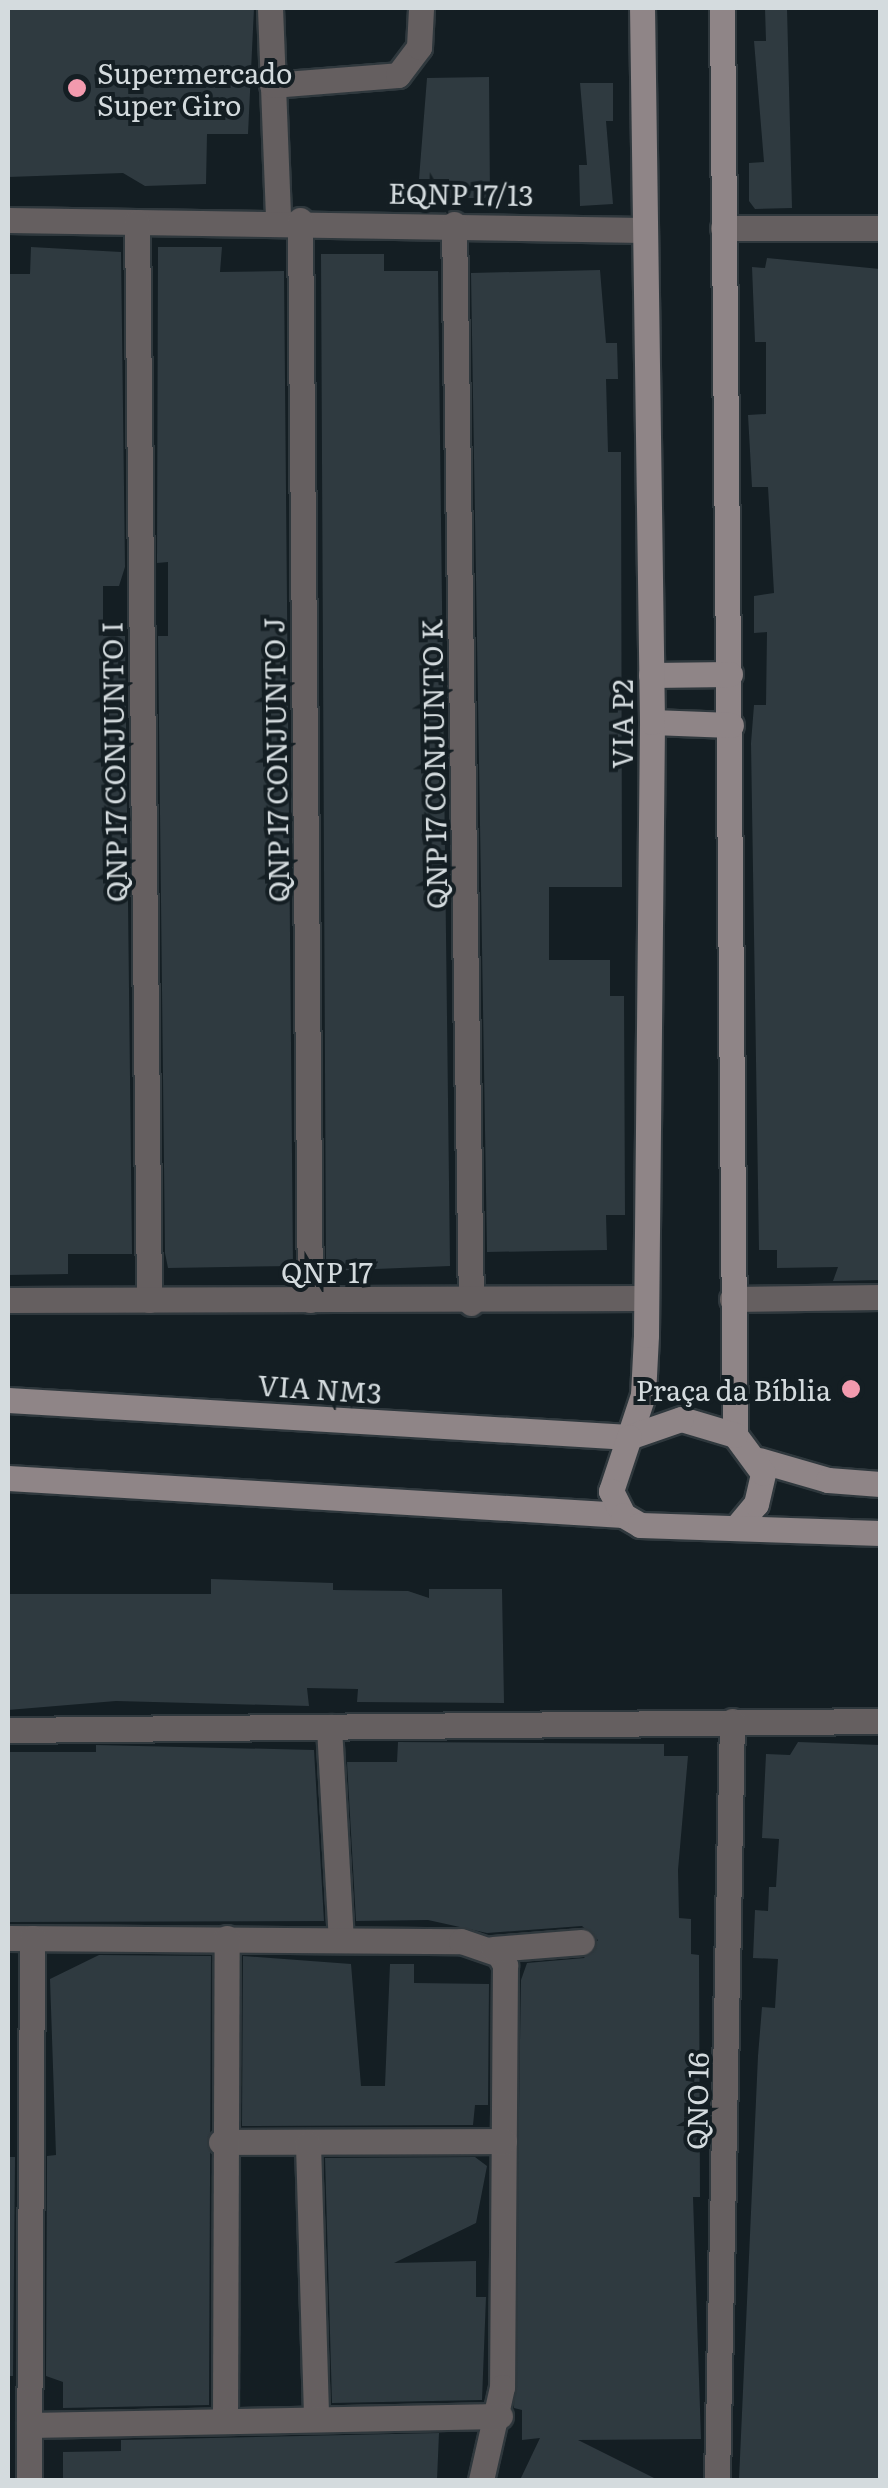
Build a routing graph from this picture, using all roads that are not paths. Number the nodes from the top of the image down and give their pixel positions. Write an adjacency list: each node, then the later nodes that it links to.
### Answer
1 (270, 8): 5 (street)
2 (421, 8): 5 (street)
3 (642, 8): 12 (main road, VIA P2)
4 (722, 8): 10 (main road)
5 (272, 85): 7 (street)
6 (8, 220): 8 (street, EQNP 17/13)
7 (289, 220): 8 (street, EQNP 17/13); 9 (street, EQNP 17/13); 22 (street, QNP 17 CONJUNTO J)
8 (137, 222): 21 (street, QNP 17 CONJUNTO I)
9 (454, 224): 12 (street, EQNP 17/13); 23 (street, QNP 17 CONJUNTO K)
10 (724, 228): 11 (street); 13 (main road)
11 (880, 228)
12 (643, 230): 14 (main road, VIA P2)
13 (730, 674): 14 (main road); 16 (main road)
14 (651, 675): 15 (main road, VIA P2)
15 (652, 722): 16 (main road); 18 (main road, VIA P2)
16 (731, 725): 19 (main road)
17 (880, 1297): 19 (street)
18 (646, 1298): 23 (street, QNP 17); 28 (main road, VIA P2)
19 (732, 1299): 27 (main road)
20 (8, 1300): 21 (street, QNP 17)
21 (149, 1300): 22 (street, QNP 17)
22 (310, 1300): 23 (street, QNP 17)
23 (471, 1302)
24 (8, 1400): 25 (main road, VIA NM3)
25 (71, 1400): 26 (main road); 28 (main road, VIA NM3)
26 (8, 1411)
27 (736, 1435): 28 (main road); 29 (main road)
28 (629, 1437): 32 (main road)
29 (759, 1460): 31 (main road); 33 (main road)
30 (8, 1478): 32 (main road)
31 (880, 1484)
32 (623, 1516): 33 (main road)
33 (739, 1524): 34 (main road)
34 (880, 1533)
35 (732, 1722): 36 (street); 37 (street); 54 (street, QNO 16)
36 (880, 1722)
37 (330, 1728): 38 (street); 41 (street)
38 (8, 1730)
39 (20, 1938): 40 (street); 47 (street)
40 (227, 1938): 41 (street); 45 (street)
41 (341, 1939): 43 (street)
42 (582, 1942): 43 (street)
43 (492, 1949): 44 (street)
44 (504, 2140): 46 (street); 48 (street)
45 (221, 2142): 46 (street); 49 (street)
46 (308, 2144): 50 (street)
47 (18, 2393): 51 (street)
48 (500, 2416): 50 (street); 53 (street)
49 (225, 2417): 50 (street); 51 (street)
50 (316, 2418)
51 (28, 2425): 52 (street)
52 (29, 2480)
53 (480, 2480)
54 (717, 2480)

